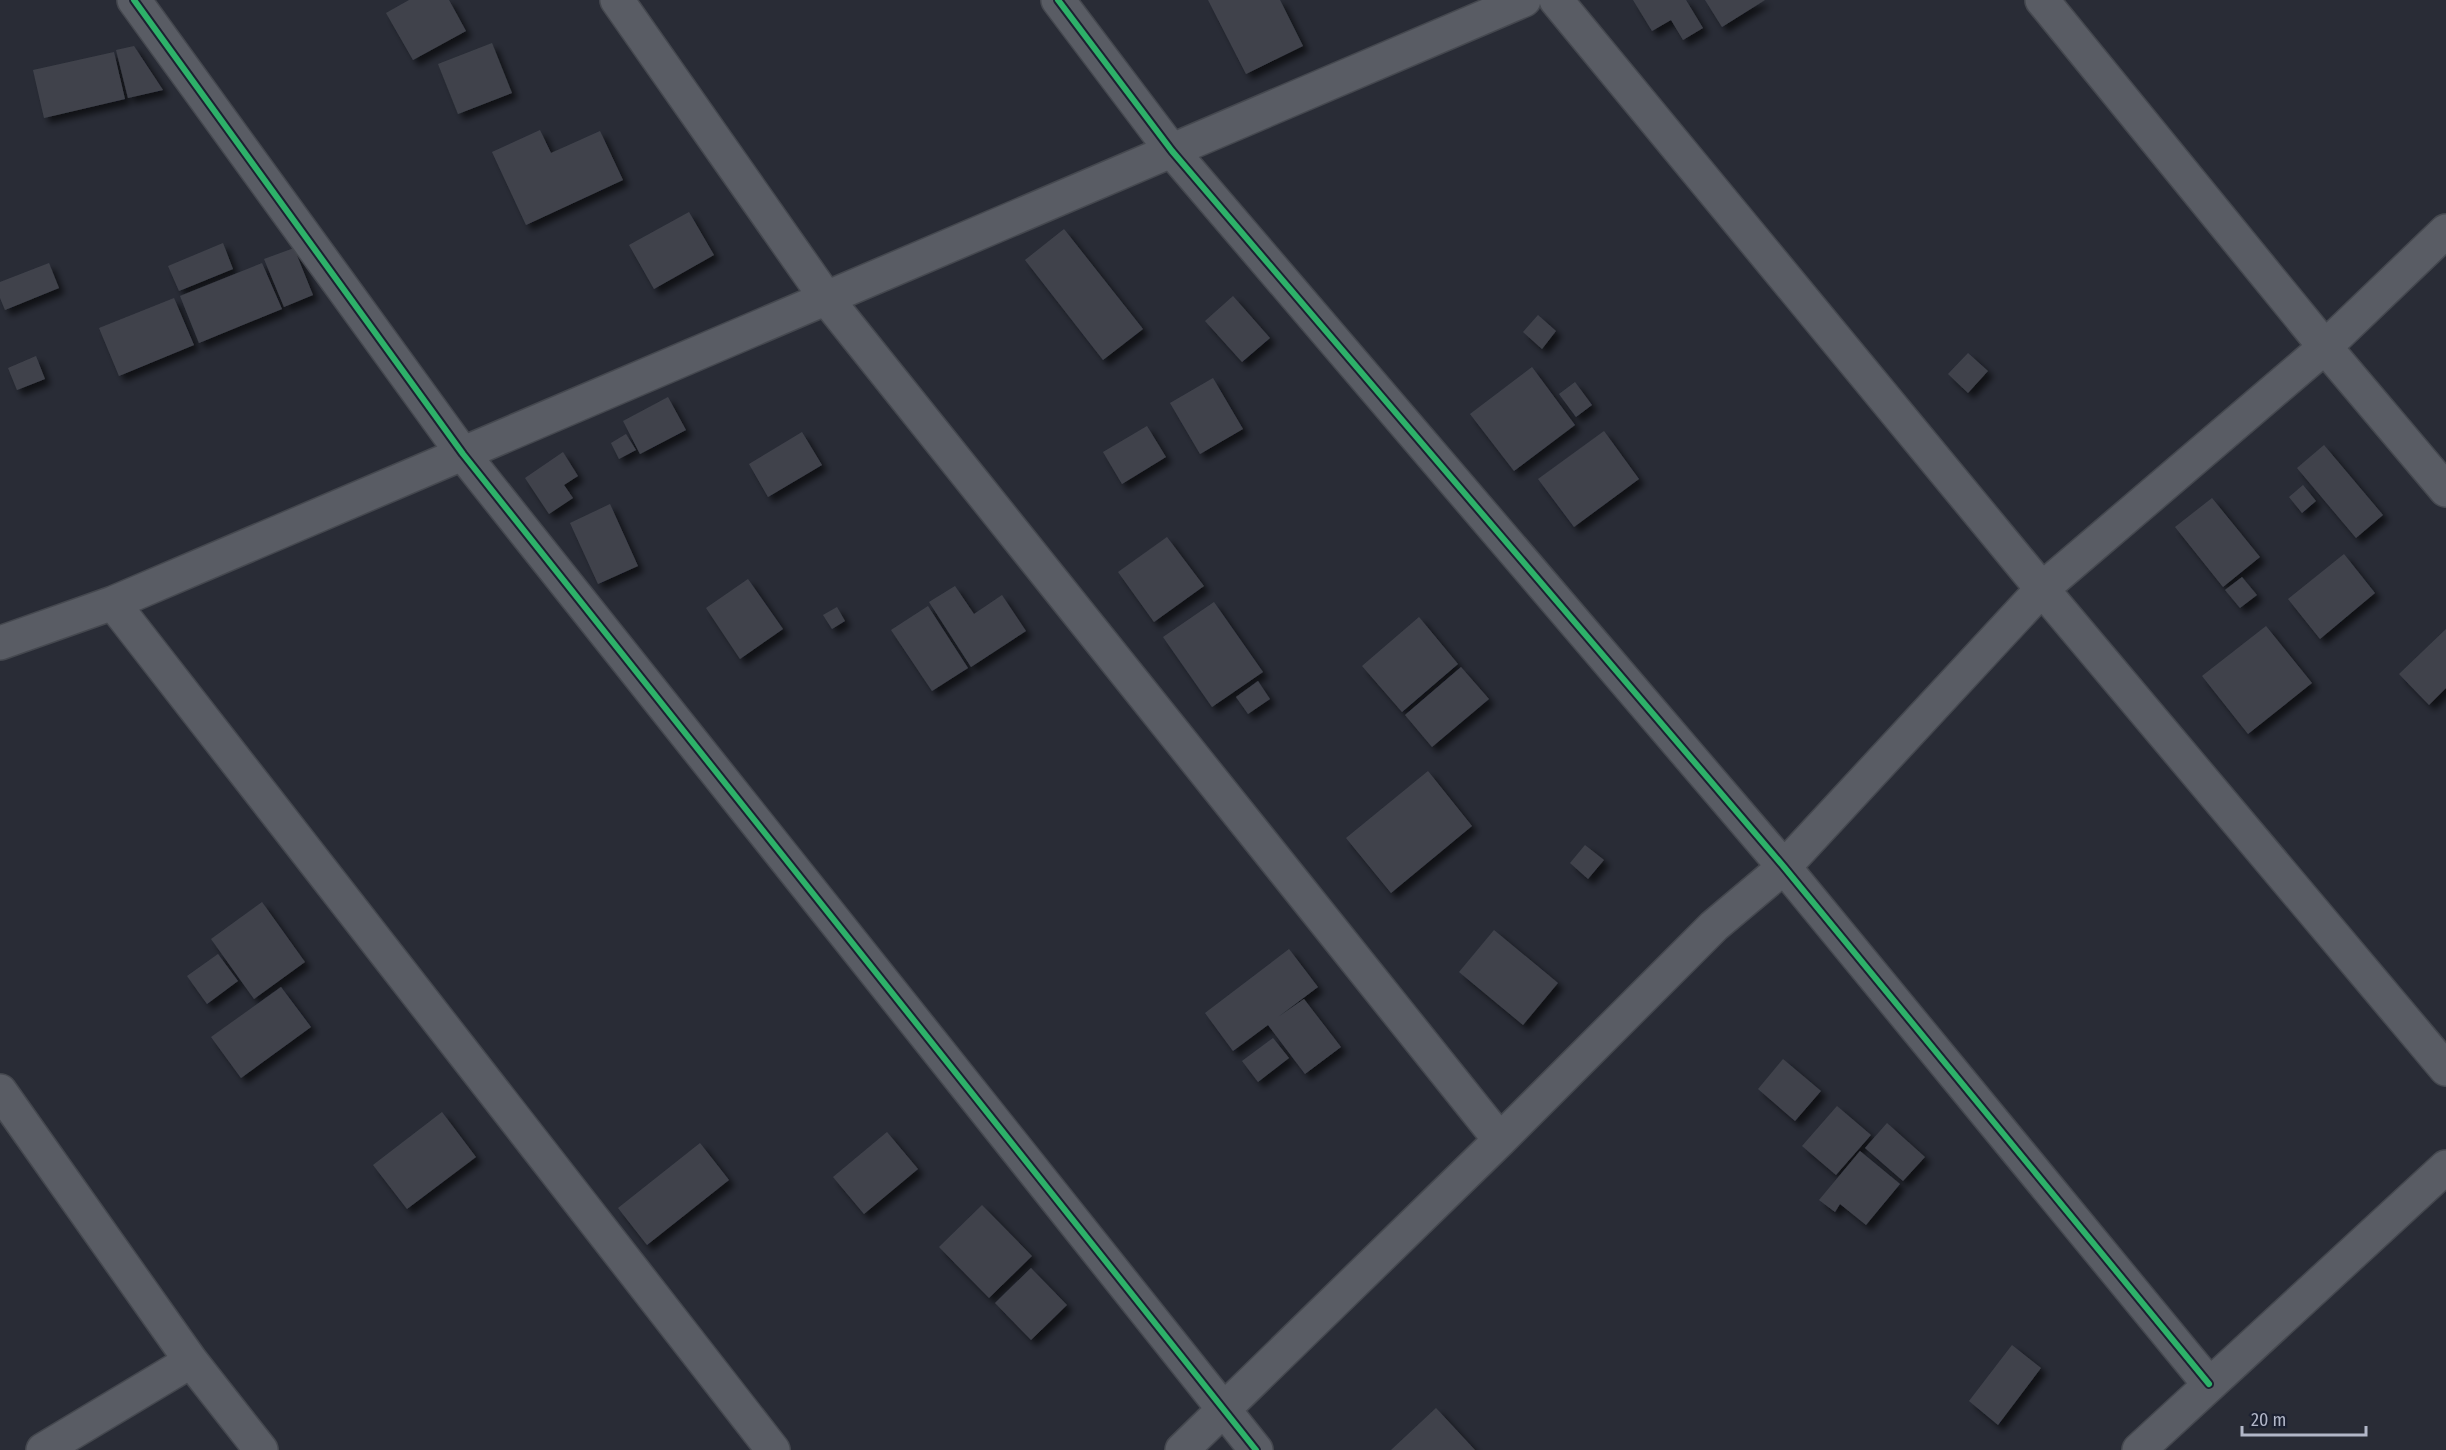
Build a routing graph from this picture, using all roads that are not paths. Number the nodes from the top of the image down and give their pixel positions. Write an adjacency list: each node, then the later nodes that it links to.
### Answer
1 (134, 0): 11 (street)
2 (617, 0): 9 (street)
3 (1058, 0): 7 (street)
4 (1524, 0): 7 (street)
5 (1556, 0): 13 (street)
6 (2042, 0): 10 (street)
7 (1172, 151): 9 (street); 16 (street)
8 (2446, 231): 10 (street)
9 (826, 298): 11 (street); 19 (street)
10 (2325, 347): 12 (street); 13 (street)
11 (463, 454): 14 (street); 23 (street)
12 (2446, 490)
13 (2042, 589): 16 (street); 17 (street)
14 (112, 603): 15 (street); 26 (street)
15 (0, 643)
16 (1784, 867): 19 (street); 22 (street)
17 (2446, 1069)
18 (0, 1091): 21 (street)
19 (1500, 1140): 23 (street)
20 (2446, 1167): 22 (street)
21 (191, 1361): 24 (street); 25 (street)
22 (2209, 1384): 29 (street)
23 (1224, 1410): 27 (street); 28 (street)
24 (43, 1450)
25 (261, 1450)
26 (773, 1450)
27 (1182, 1450)
28 (1256, 1450)
29 (2139, 1450)

